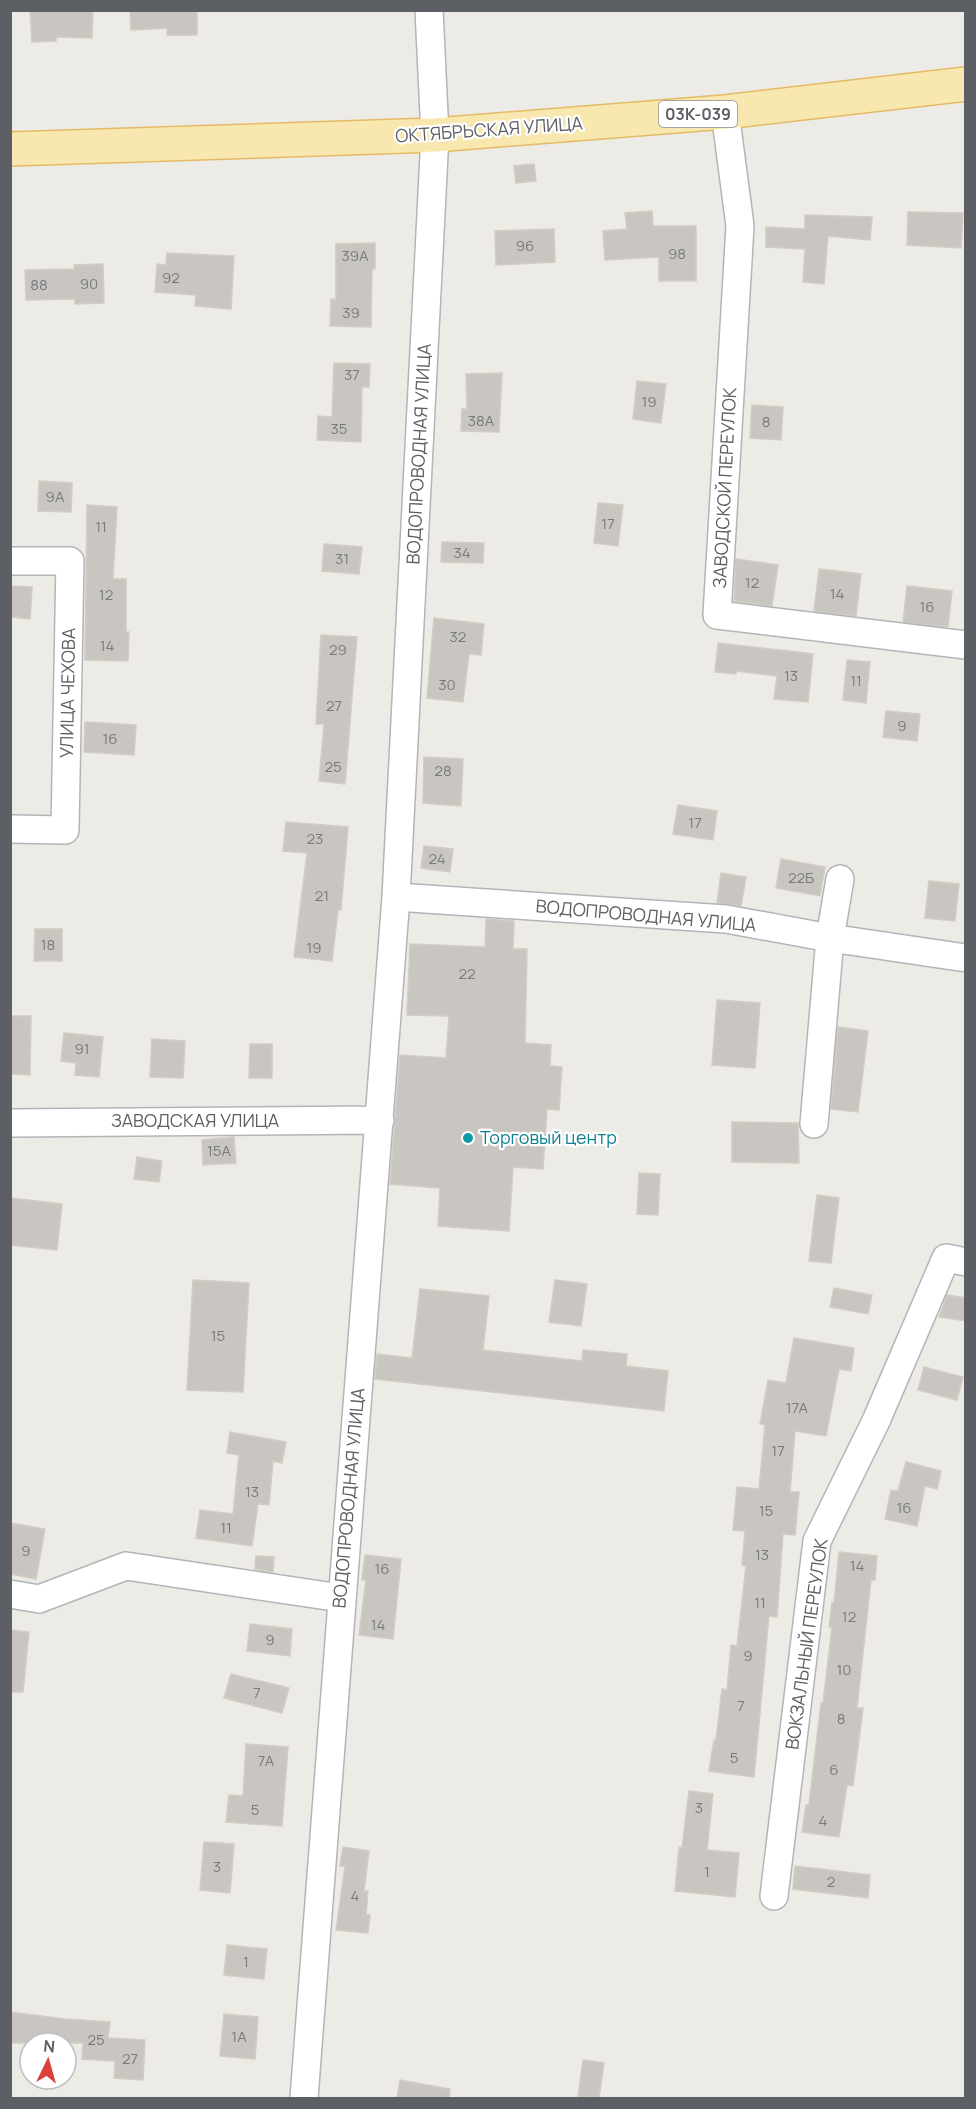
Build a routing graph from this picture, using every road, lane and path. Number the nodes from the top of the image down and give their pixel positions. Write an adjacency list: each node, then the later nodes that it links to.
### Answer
1 (429, 10): 4 (street, ВОДОПРОВОДНАЯ УЛИЦА)
2 (966, 84): 3 (main road, ОКТЯБРЬСКАЯ УЛИЦА / 03К-039)
3 (725, 111): 4 (main road, ОКТЯБРЬСКАЯ УЛИЦА / 03К-039); 7 (street, ЗАВОДСКОЙ ПЕРЕУЛОК)
4 (435, 135): 5 (main road, ОКТЯБРЬСКАЯ УЛИЦА / 03К-039); 10 (street, ВОДОПРОВОДНАЯ УЛИЦА)
5 (10, 149)
6 (10, 561): 8 (street, УЛИЦА ЧЕХОВА)
7 (966, 645)
8 (10, 829)
9 (840, 879): 11 (street)
10 (396, 897): 11 (street, ВОДОПРОВОДНАЯ УЛИЦА); 13 (street, ВОДОПРОВОДНАЯ УЛИЦА)
11 (830, 938): 12 (street, ВОДОПРОВОДНАЯ УЛИЦА); 15 (street)
12 (966, 958)
13 (380, 1120): 14 (street, ЗАВОДСКАЯ УЛИЦА); 18 (street, ВОДОПРОВОДНАЯ УЛИЦА)
14 (10, 1123)
15 (814, 1124)
16 (966, 1262): 19 (street, ВОКЗАЛЬНЫЙ ПЕРЕУЛОК)
17 (10, 1594): 18 (street)
18 (341, 1598): 20 (street, ВОДОПРОВОДНАЯ УЛИЦА)
19 (774, 1896)
20 (304, 2098)

